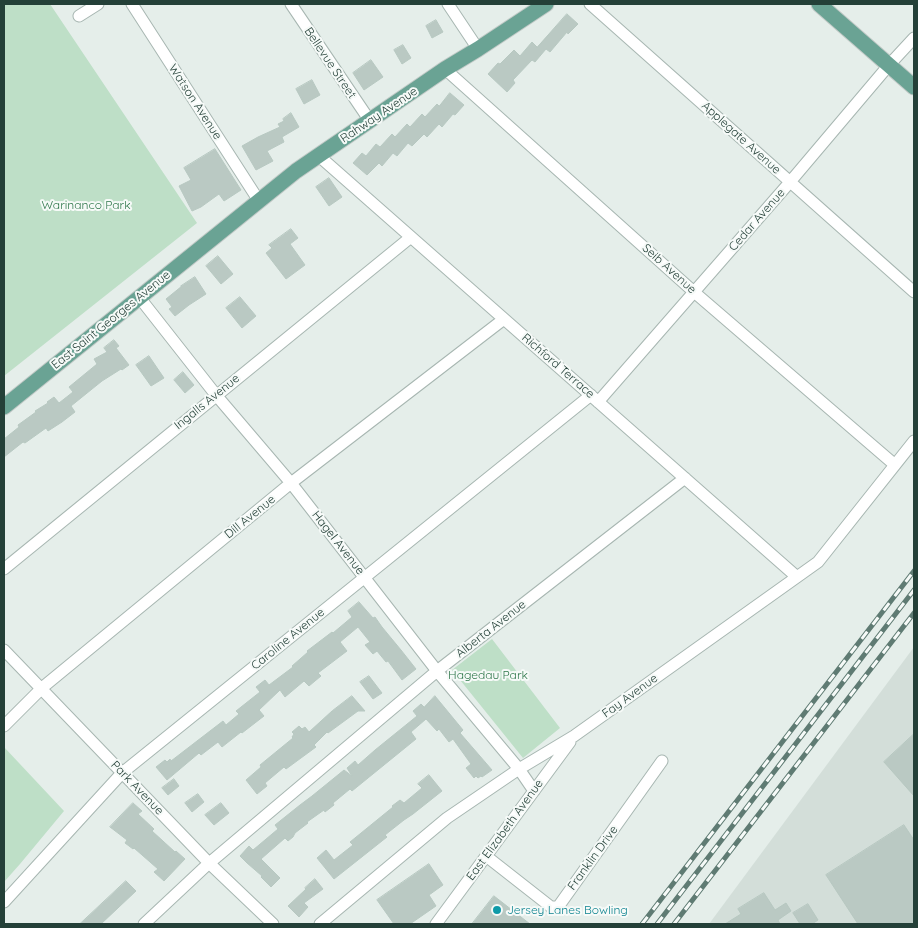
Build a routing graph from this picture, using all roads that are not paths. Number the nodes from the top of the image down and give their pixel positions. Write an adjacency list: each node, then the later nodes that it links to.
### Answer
1 (98, 4): 8 (street)
2 (132, 4): 17 (street, Watson Avenue)
3 (291, 4): 14 (street, Bellevue Street)
4 (448, 4): 10 (street)
5 (546, 4): 10 (main road, Rahway Avenue)
6 (590, 4): 16 (street, Applegate Avenue)
7 (819, 4): 11 (main road)
8 (78, 16)
9 (914, 38): 11 (street, Cedar Avenue)
10 (478, 49): 12 (main road, Rahway Avenue)
11 (889, 65): 13 (main road); 16 (street, Cedar Avenue)
12 (445, 69): 14 (main road, Rahway Avenue); 20 (street, Seib Avenue)
13 (914, 87)
14 (370, 121): 15 (main road, Rahway Avenue)
15 (319, 156): 17 (main road, Rahway Avenue); 19 (street, Richford Terrace)
16 (790, 182): 20 (street, Cedar Avenue); 21 (street, Applegate Avenue)
17 (259, 201): 18 (main road, Rahway Avenue)
18 (217, 234): 22 (main road, East Saint Georges Avenue)
19 (411, 237): 23 (street, Richford Terrace); 24 (street, Ingalls Avenue)
20 (694, 292): 25 (street, Cedar Avenue); 28 (street, Seib Avenue)
21 (914, 292)
22 (139, 297): 24 (street, Hagel Avenue); 26 (main road, East Saint Georges Avenue)
23 (504, 319): 25 (street, Richford Terrace); 30 (street, Dill Avenue)
24 (216, 395): 30 (street, Hagel Avenue); 31 (street, Ingalls Avenue)
25 (594, 398): 29 (street, Richford Terrace); 33 (street, Caroline Avenue)
26 (4, 406)
27 (914, 441): 28 (street, Fay Avenue)
28 (895, 465): 32 (street, Fay Avenue)
29 (684, 478): 32 (street, Richford Terrace); 35 (street, Alberta Avenue)
30 (291, 483): 33 (street, Hagel Avenue); 36 (street, Dill Avenue)
31 (4, 569)
32 (797, 577): 38 (street, Fay Avenue)
33 (364, 578): 35 (street, Hagel Avenue); 41 (street, Caroline Avenue)
34 (4, 650): 36 (street, Park Avenue)
35 (437, 670): 40 (street, Hagel Avenue); 44 (street, Alberta Avenue)
36 (41, 689): 37 (street, Dill Avenue); 41 (street, Park Avenue)
37 (4, 726)
38 (574, 736): 40 (street, Fay Avenue); 42 (street, East Elizabeth Avenue)
39 (662, 761): 43 (street, Franklin Drive)
40 (519, 769): 42 (street, Hagel Avenue); 48 (street, Fay Avenue)
41 (122, 773): 44 (street, Park Avenue); 45 (street, Caroline Avenue)
42 (534, 791): 43 (street, East Elizabeth Avenue)
43 (486, 856): 49 (street, East Elizabeth Avenue)
44 (209, 863): 46 (street, Alberta Avenue); 47 (street, Park Avenue)
45 (4, 902)
46 (144, 924)
47 (273, 924)
48 (320, 924)
49 (436, 924)

